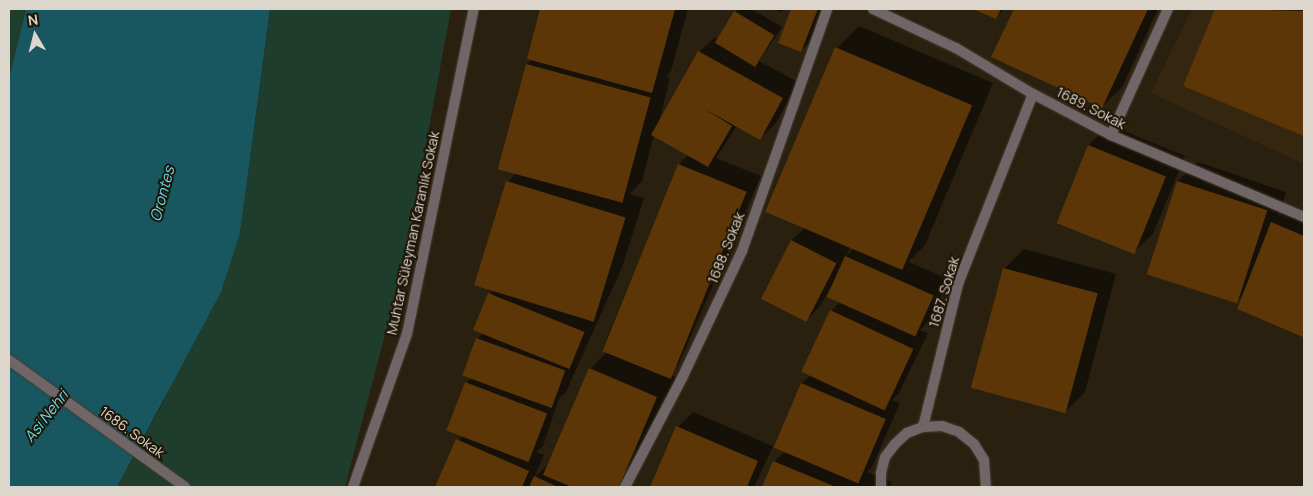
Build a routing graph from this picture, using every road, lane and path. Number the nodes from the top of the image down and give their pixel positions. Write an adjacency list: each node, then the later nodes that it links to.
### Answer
1 (474, 9): 11 (street, Muhtar Süleyman Karanlık Sokak)
2 (827, 9): 12 (street, 1688. Sokak)
3 (873, 9): 5 (street, 1689. Sokak)
4 (1168, 9): 6 (street)
5 (1033, 94): 6 (street, 1689. Sokak); 9 (street, 1687. Sokak)
6 (1111, 135): 7 (street, 1689. Sokak)
7 (1304, 217)
8 (9, 360): 10 (street, 1686. Sokak)
9 (923, 427): 13 (street); 14 (street)
10 (185, 487)
11 (353, 487)
12 (625, 487)
13 (881, 487)
14 (986, 487)

